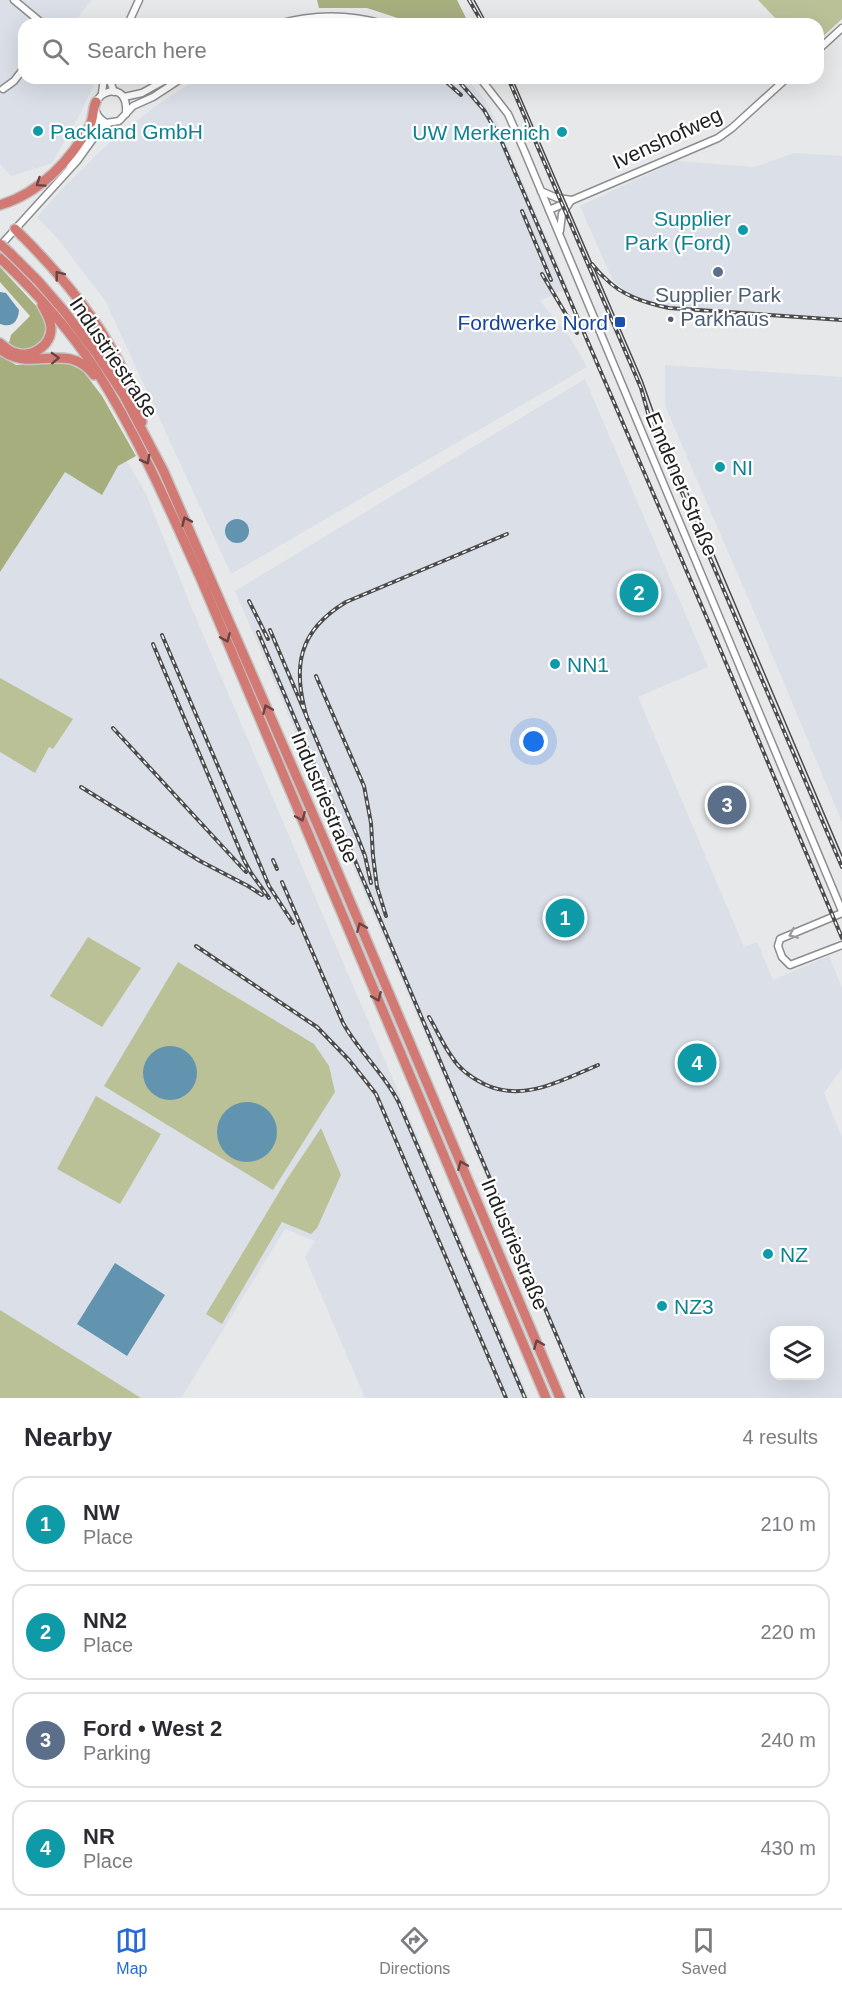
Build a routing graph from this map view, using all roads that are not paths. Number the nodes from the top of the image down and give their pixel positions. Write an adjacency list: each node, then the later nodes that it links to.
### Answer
1 (14, 0): 3 (street)
2 (139, 0): 4 (street)
3 (36, 18)
4 (131, 18)
5 (308, 18): 6 (street)
6 (334, 18)
7 (842, 28): 8 (street)
8 (824, 44)
9 (18, 76): 16 (street)
10 (103, 84): 18 (street)
11 (111, 84): 17 (street)
12 (158, 84): 19 (street)
13 (173, 84): 21 (street)
14 (485, 84): 25 (street, Emdener Straße)
15 (780, 84): 26 (street, Ivenshofweg)
16 (3, 89)
17 (114, 92): 18 (street); 19 (street)
18 (102, 93): 20 (street)
19 (124, 97): 21 (street)
20 (96, 102): 22 (street); 27 (highway, one-way to 27)
21 (126, 114): 23 (street)
22 (99, 118): 23 (street); 24 (street)
23 (109, 124): 24 (street)
24 (64, 174): 29 (street)
25 (541, 191): 26 (street); 28 (street, Emdener Straße)
26 (572, 200): 28 (street, Ivenshofweg); 30 (street)
27 (0, 205)
28 (549, 210): 30 (street, Emdener Straße)
29 (15, 229): 31 (street); 37 (highway, one-way to 29)
30 (560, 235): 38 (street, Emdener Straße)
31 (0, 245): 37 (highway, Industriestraße, bridge)
32 (1, 259): 33 (highway, Industriestraße)
33 (39, 298): 34 (highway); 36 (highway, Industriestraße)
34 (0, 343)
35 (0, 349): 36 (highway, one-way to 36)
36 (119, 408): 40 (highway, Industriestraße, one-way to 40)
37 (146, 436): 41 (highway, Industriestraße, one-way to 37)
38 (842, 912): 39 (street, one-way to 39)
39 (842, 945)
40 (546, 1398)
41 (560, 1398)

